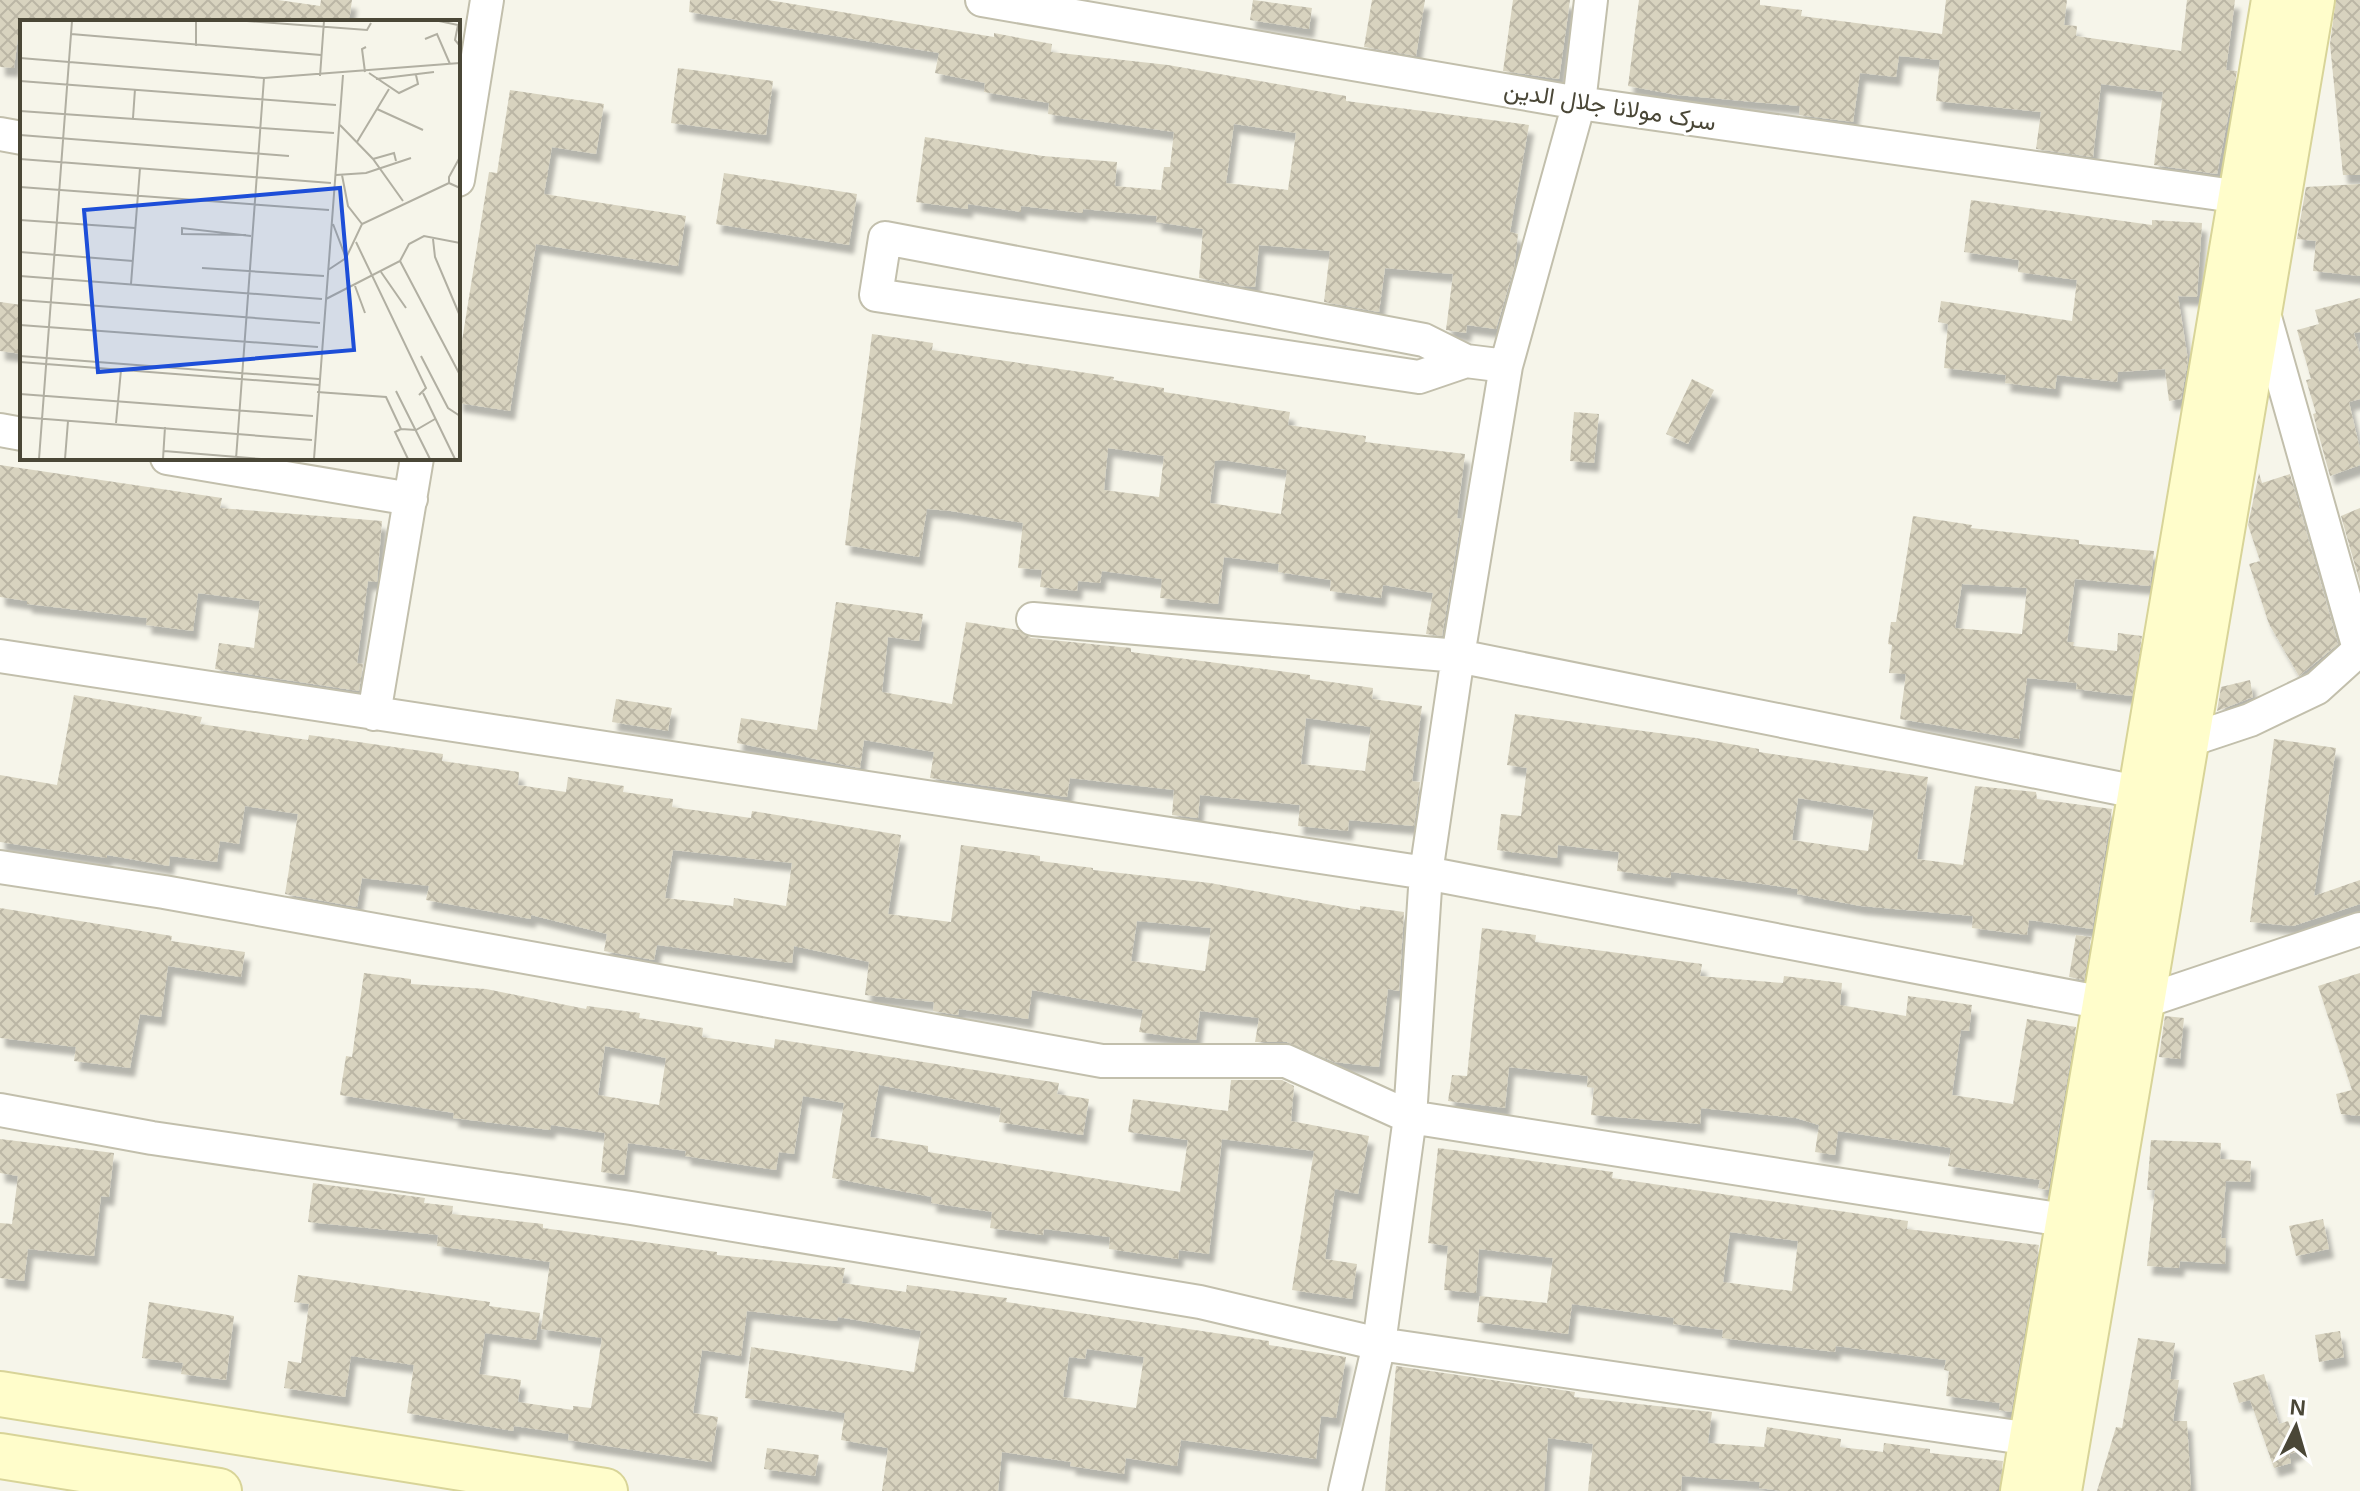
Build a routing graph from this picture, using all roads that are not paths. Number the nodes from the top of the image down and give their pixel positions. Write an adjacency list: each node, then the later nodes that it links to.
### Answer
1 (487, 0): 9 (street)
2 (982, 0): 6 (street, سرک مولانا جلال الدین)
3 (1591, 0): 6 (street)
4 (2274, 0): 10 (main road)
5 (2312, 0): 11 (main road)
6 (1579, 103): 10 (street, سرک مولانا جلال الدین); 13 (street)
7 (0, 134): 8 (street)
8 (20, 138)
9 (460, 168)
10 (2241, 197): 11 (main road)
11 (2246, 299): 20 (street); 24 (main road); 25 (main road)
12 (1466, 361): 12 (street); 13 (street)
13 (1506, 366): 22 (street)
14 (0, 430): 15 (street)
15 (20, 434)
16 (179, 460): 18 (street)
17 (417, 460): 18 (street)
18 (411, 499): 23 (street)
19 (1033, 619): 22 (street)
20 (2360, 649): 24 (street)
21 (0, 656): 23 (street)
22 (1458, 656): 25 (street); 27 (street)
23 (374, 714): 27 (street)
24 (2184, 742): 29 (main road)
25 (2142, 793): 29 (main road)
26 (0, 867): 31 (street)
27 (1426, 873): 29 (street); 31 (street)
28 (2360, 929): 29 (street)
29 (2124, 1003): 32 (main road); 41 (main road)
30 (0, 1110): 33 (street)
31 (1410, 1117): 32 (street); 33 (street)
32 (2070, 1221): 35 (main road)
33 (1379, 1344): 35 (street); 39 (street)
34 (0, 1394): 38 (main road)
35 (2031, 1439): 40 (main road)
36 (0, 1456): 37 (main road)
37 (219, 1491)
38 (605, 1491)
39 (1345, 1491)
40 (2023, 1491)
41 (2059, 1491)

